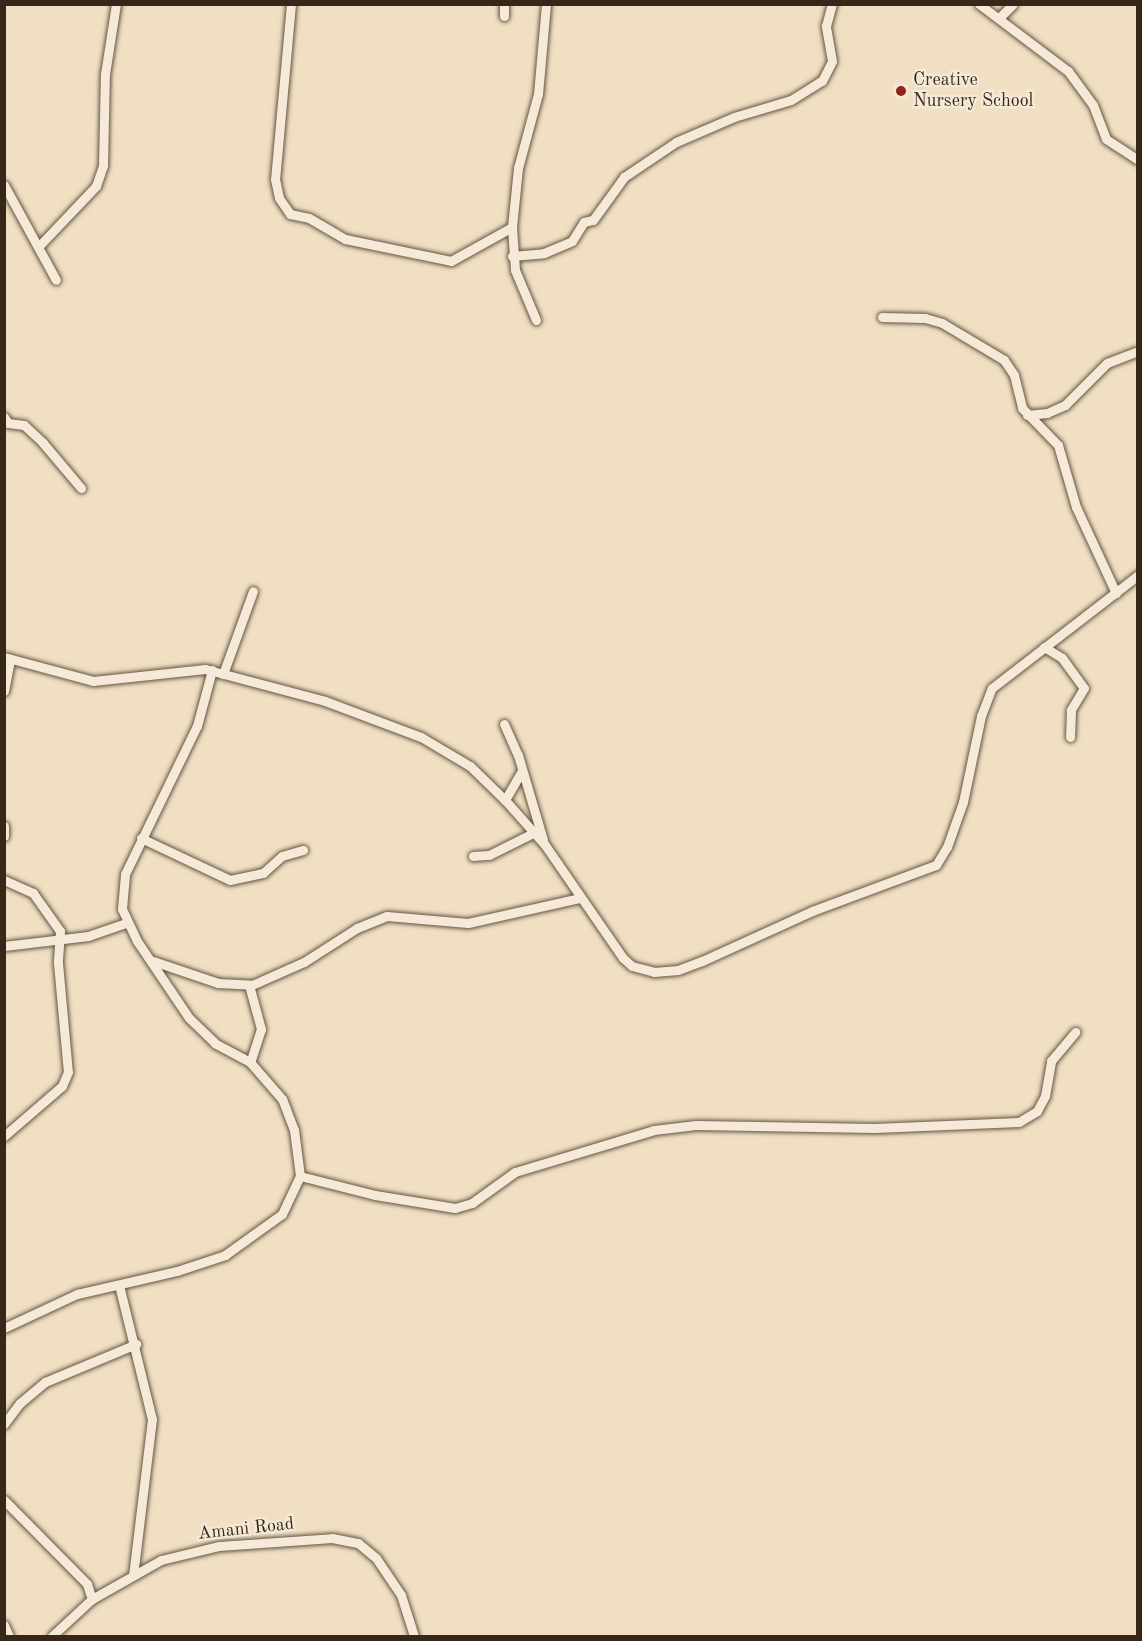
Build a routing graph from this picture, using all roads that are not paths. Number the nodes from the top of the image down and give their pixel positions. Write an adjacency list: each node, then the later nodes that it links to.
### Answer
1 (116, 4): 13 (street)
2 (291, 4): 12 (street)
3 (504, 4): 8 (street)
4 (546, 4): 12 (street)
5 (832, 4): 14 (street)
6 (979, 4): 9 (street)
7 (1012, 4): 9 (street)
8 (504, 16)
9 (1000, 16): 10 (street)
10 (1137, 160)
11 (4, 185): 13 (street)
12 (512, 227): 14 (street)
13 (39, 246): 15 (street)
14 (512, 256): 17 (street)
15 (56, 280)
16 (882, 317): 19 (street)
17 (536, 320)
18 (1137, 351): 19 (street)
19 (1027, 415): 24 (street)
20 (6, 422): 21 (street)
21 (81, 488)
22 (1137, 575): 24 (street)
23 (253, 591): 28 (street)
24 (1116, 593): 25 (street)
25 (1044, 647): 31 (street); 42 (street)
26 (7, 658): 27 (street); 29 (street)
27 (212, 670): 28 (street); 37 (street)
28 (223, 674): 33 (street)
29 (5, 686)
30 (504, 724): 32 (street)
31 (1070, 737)
32 (521, 772): 33 (street); 38 (street)
33 (504, 800): 35 (street)
34 (4, 826): 36 (street)
35 (535, 832): 38 (street); 40 (street)
36 (4, 836)
37 (141, 838): 39 (street); 43 (street)
38 (545, 845): 42 (street)
39 (303, 850)
40 (472, 856)
41 (4, 880): 44 (street)
42 (580, 898): 47 (street)
43 (126, 923): 44 (street); 46 (street)
44 (60, 938): 45 (street); 50 (street)
45 (4, 946)
46 (153, 962): 47 (street); 49 (street)
47 (249, 985): 49 (street)
48 (1075, 1032): 51 (street)
49 (250, 1062): 51 (street)
50 (4, 1137)
51 (300, 1176): 52 (street)
52 (119, 1285): 53 (street); 54 (street)
53 (4, 1328)
54 (136, 1344): 55 (street); 57 (street)
55 (4, 1424)
56 (4, 1500): 58 (street)
57 (133, 1575): 58 (street, Amani Road); 62 (street, Amani Road)
58 (92, 1599): 61 (street, Amani Road)
59 (4, 1625): 60 (street)
60 (9, 1636)
61 (52, 1636)
62 (414, 1636)

